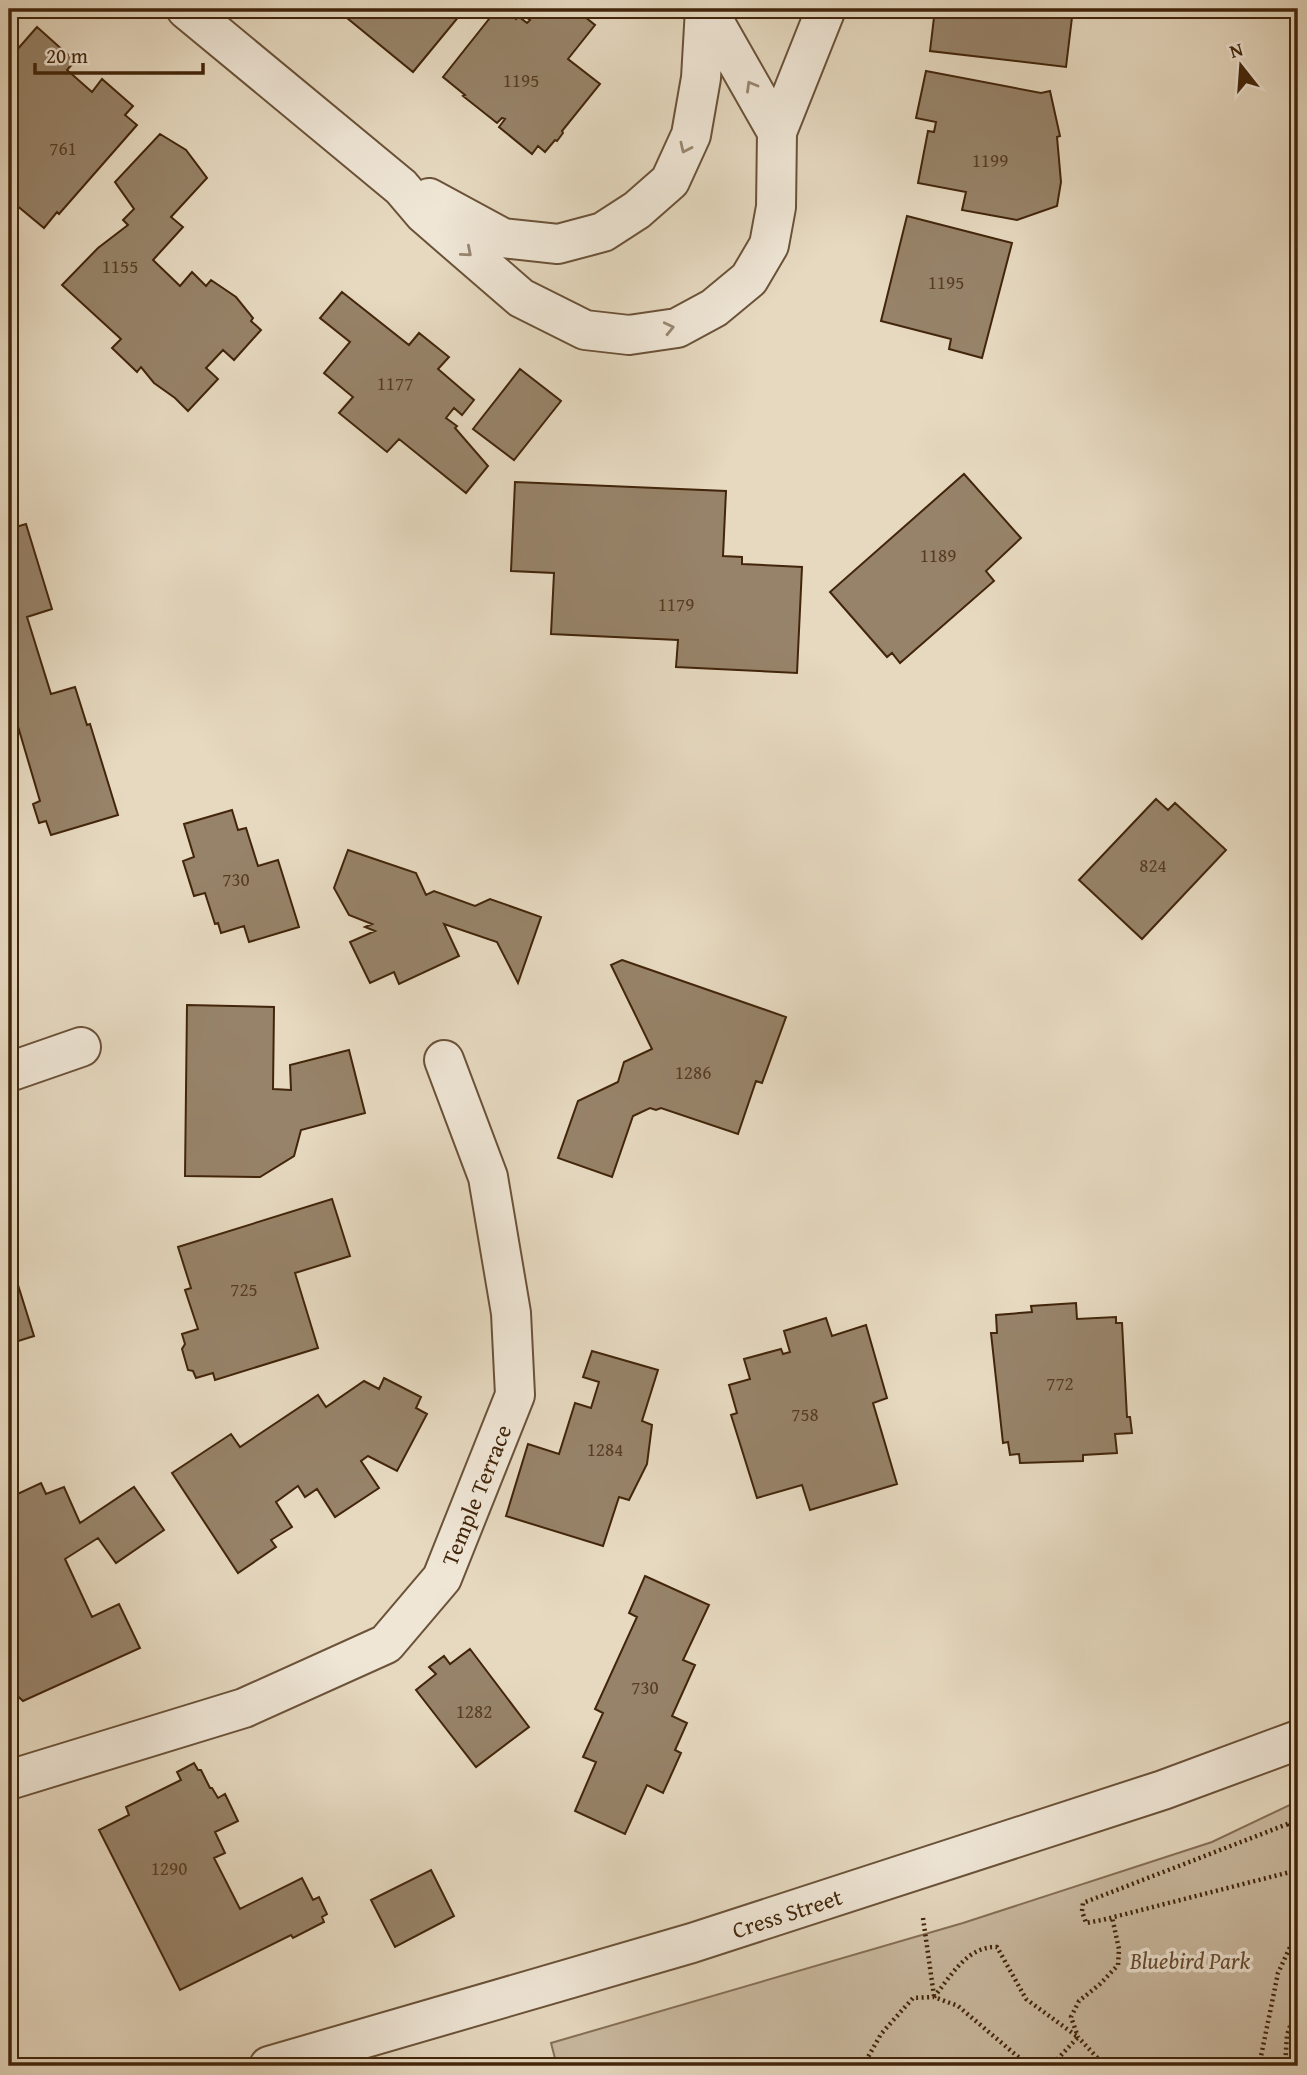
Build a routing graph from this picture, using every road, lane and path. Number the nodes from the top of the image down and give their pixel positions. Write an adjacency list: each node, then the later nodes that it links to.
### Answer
1 (186, 9): 5 (street)
2 (706, 9): 4 (street, one-way to 2); 5 (street, one-way to 5)
3 (826, 9): 4 (street)
4 (777, 131): 5 (street, one-way to 4)
5 (401, 187)
6 (81, 1048): 8 (street)
7 (444, 1060): 10 (street, Temple Terrace)
8 (9, 1072)
9 (1298, 1740): 15 (street, Cress Street)
10 (9, 1780)
11 (1298, 1820): 12 (path)
12 (1288, 1824): 13 (path); 16 (path)
13 (1298, 1834)
14 (1298, 1870): 16 (path)
15 (912, 1872): 18 (path); 21 (street, Cress Street)
16 (1112, 1917): 20 (path)
17 (1298, 1930): 28 (path)
18 (934, 1997): 20 (path); 22 (path); 23 (path)
19 (1298, 2003): 29 (path)
20 (1078, 2036): 24 (path); 25 (path)
21 (269, 2066)
22 (863, 2066)
23 (1029, 2066)
24 (1051, 2066)
25 (1105, 2066)
26 (1244, 2066): 27 (path)
27 (1250, 2066)
28 (1259, 2066)
29 (1285, 2066)

